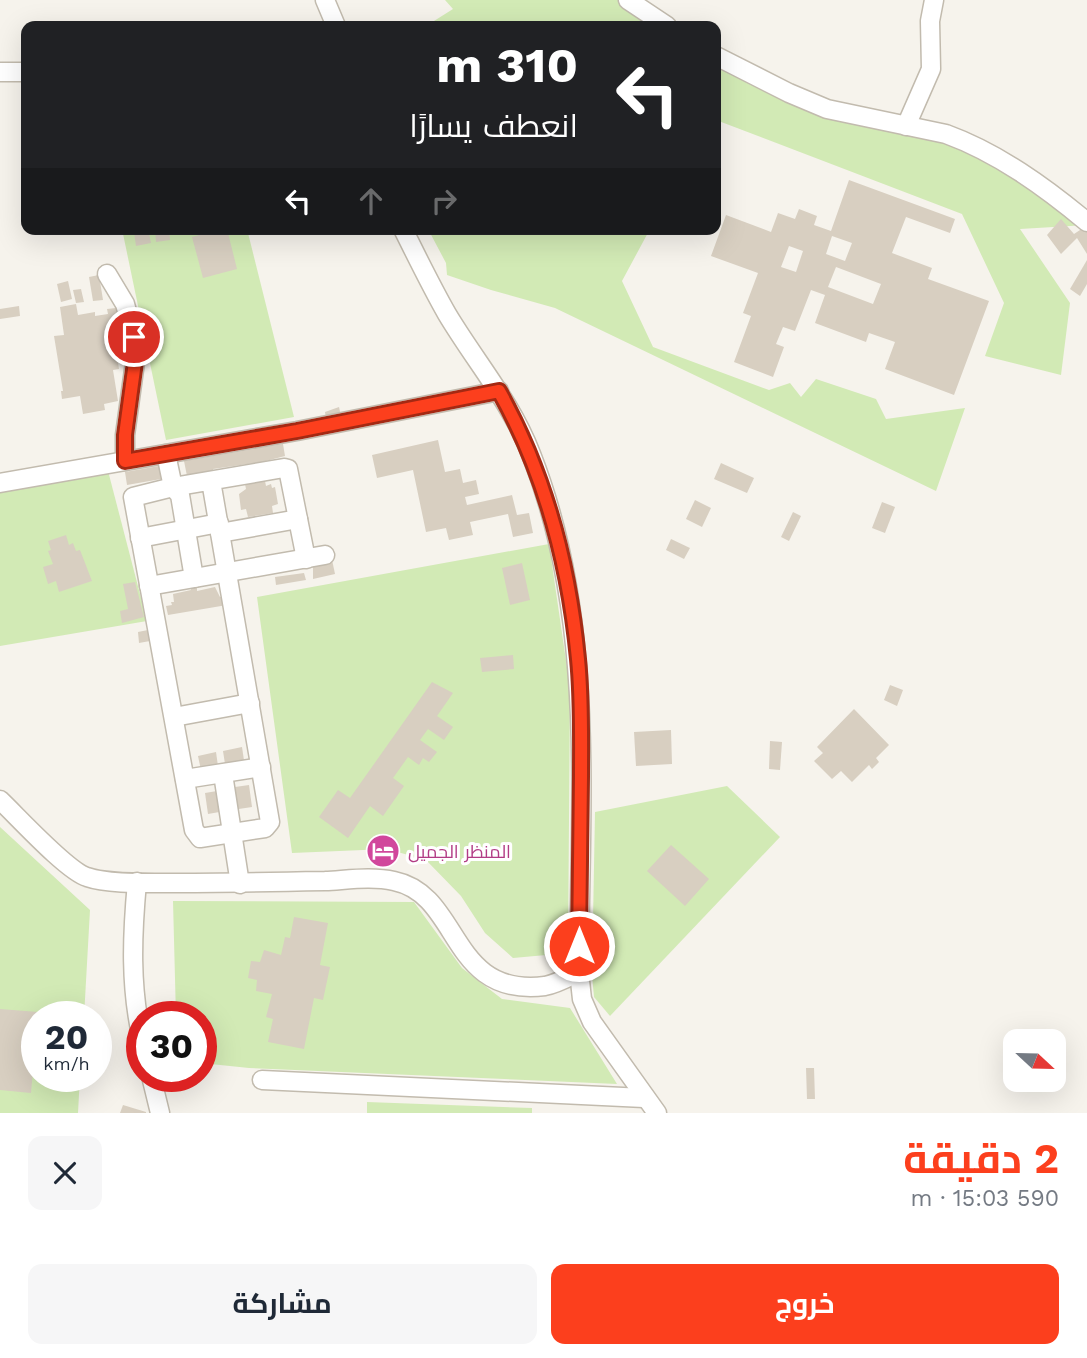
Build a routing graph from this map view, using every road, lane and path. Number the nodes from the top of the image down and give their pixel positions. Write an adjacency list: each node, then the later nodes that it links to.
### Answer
1 (325, 0): 4 (street)
2 (628, 0): 5 (street)
3 (934, 0): 9 (street)
4 (334, 21)
5 (660, 21)
6 (721, 59): 9 (street)
7 (0, 72): 8 (street)
8 (21, 72)
9 (906, 126): 10 (street)
10 (1087, 222)
11 (406, 235): 13 (street)
12 (107, 274): 15 (street)
13 (499, 391): 14 (street); 37 (street)
14 (166, 454): 15 (street); 18 (street)
15 (125, 461): 17 (street)
16 (211, 481): 18 (street); 19 (street); 20 (street)
17 (0, 483)
18 (173, 487): 21 (street); 22 (street)
19 (298, 519): 20 (street); 24 (street)
20 (219, 528): 21 (street); 25 (street)
21 (180, 530): 22 (street); 26 (street)
22 (140, 538): 27 (street)
23 (325, 555): 24 (street)
24 (306, 559): 25 (street)
25 (227, 572): 26 (street); 28 (street)
26 (189, 579): 27 (street)
27 (149, 586): 29 (street)
28 (250, 703): 29 (street); 30 (street)
29 (174, 718): 32 (street)
30 (261, 767): 31 (street); 34 (street)
31 (223, 774): 32 (street); 34 (street)
32 (185, 779): 34 (street)
33 (0, 800): 35 (street)
34 (233, 834): 36 (street)
35 (137, 883): 36 (street); 38 (street)
36 (240, 884): 37 (street)
37 (579, 972): 41 (street)
38 (134, 1001)
39 (262, 1080): 41 (street)
40 (154, 1092): 42 (street)
41 (644, 1097): 43 (street)
42 (160, 1113)
43 (657, 1113)

